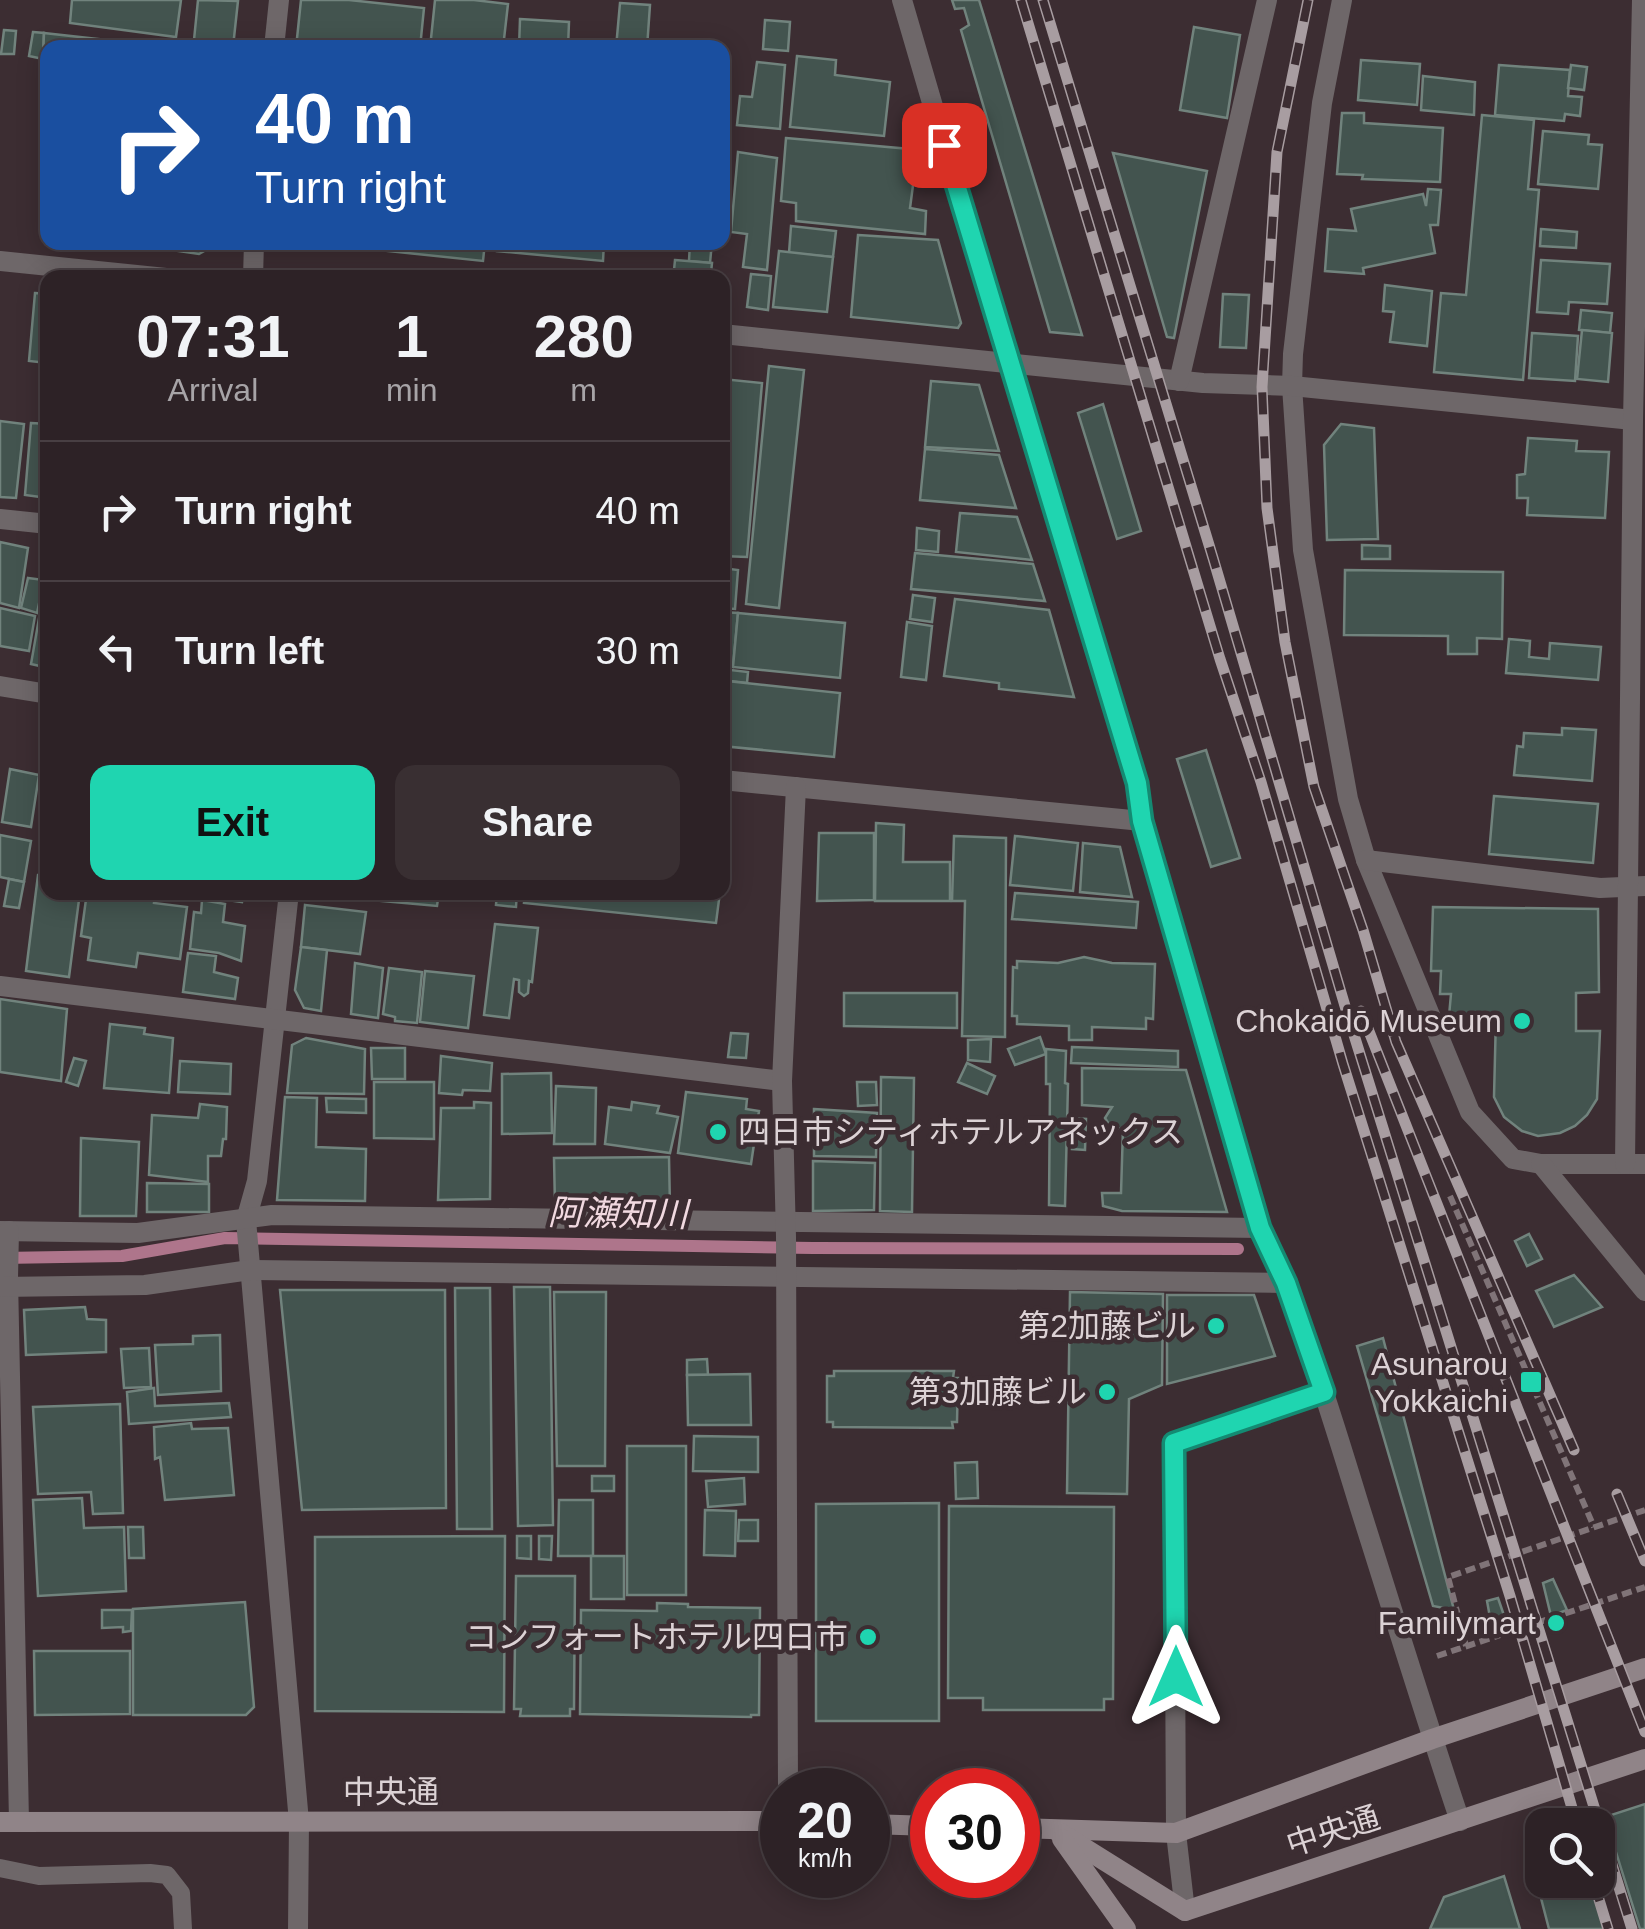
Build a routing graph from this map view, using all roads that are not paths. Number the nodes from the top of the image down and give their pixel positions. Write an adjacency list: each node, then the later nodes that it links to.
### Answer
1 (279, 0): 6 (street)
2 (902, 0): 10 (street)
3 (1266, 0): 11 (street)
4 (1342, 0): 12 (street)
5 (1642, 0): 13 (street)
6 (275, 40)
7 (0, 262): 8 (street)
8 (83, 270)
9 (730, 335): 10 (street)
10 (1008, 362): 11 (street); 20 (street)
11 (1180, 380): 12 (street)
12 (1292, 386): 13 (street); 21 (street)
13 (1633, 420): 22 (street)
14 (0, 520): 15 (street)
15 (40, 523)
16 (0, 686): 17 (street)
17 (40, 693)
18 (730, 781): 19 (street)
19 (796, 787): 20 (street); 26 (street)
20 (1142, 821): 30 (street)
21 (1366, 860): 22 (street); 27 (street)
22 (1636, 886): 28 (street)
23 (288, 900): 25 (street)
24 (0, 986): 25 (street)
25 (276, 1021): 26 (street); 29 (street)
26 (782, 1081): 31 (street)
27 (1541, 1164): 28 (street); 37 (street)
28 (1635, 1164)
29 (246, 1224): 31 (street); 32 (street); 33 (street)
30 (1260, 1228): 31 (street); 35 (street)
31 (786, 1230): 34 (street)
32 (6, 1235): 36 (street)
33 (249, 1263): 34 (street); 36 (street); 46 (street)
34 (786, 1269): 35 (street); 42 (street)
35 (1286, 1283): 38 (street)
36 (5, 1284): 45 (street)
37 (1645, 1290)
38 (1324, 1392): 40 (street); 49 (street)
39 (1645, 1668): 40 (street, 中央通)
40 (1432, 1740): 43 (street); 49 (street, 中央通)
41 (1645, 1759): 43 (street, 中央通)
42 (788, 1768)
43 (1460, 1820): 51 (street, 中央通)
44 (760, 1821): 46 (street, 中央通)
45 (10, 1822): 46 (street, 中央通)
46 (299, 1822): 53 (street)
47 (1040, 1829): 48 (street, 中央通)
48 (1055, 1830): 49 (street, 中央通); 51 (street, 中央通); 54 (street)
49 (1176, 1833): 51 (street)
50 (0, 1868): 52 (lane)
51 (1185, 1911)
52 (183, 1929)
53 (298, 1929)
54 (1126, 1929)

